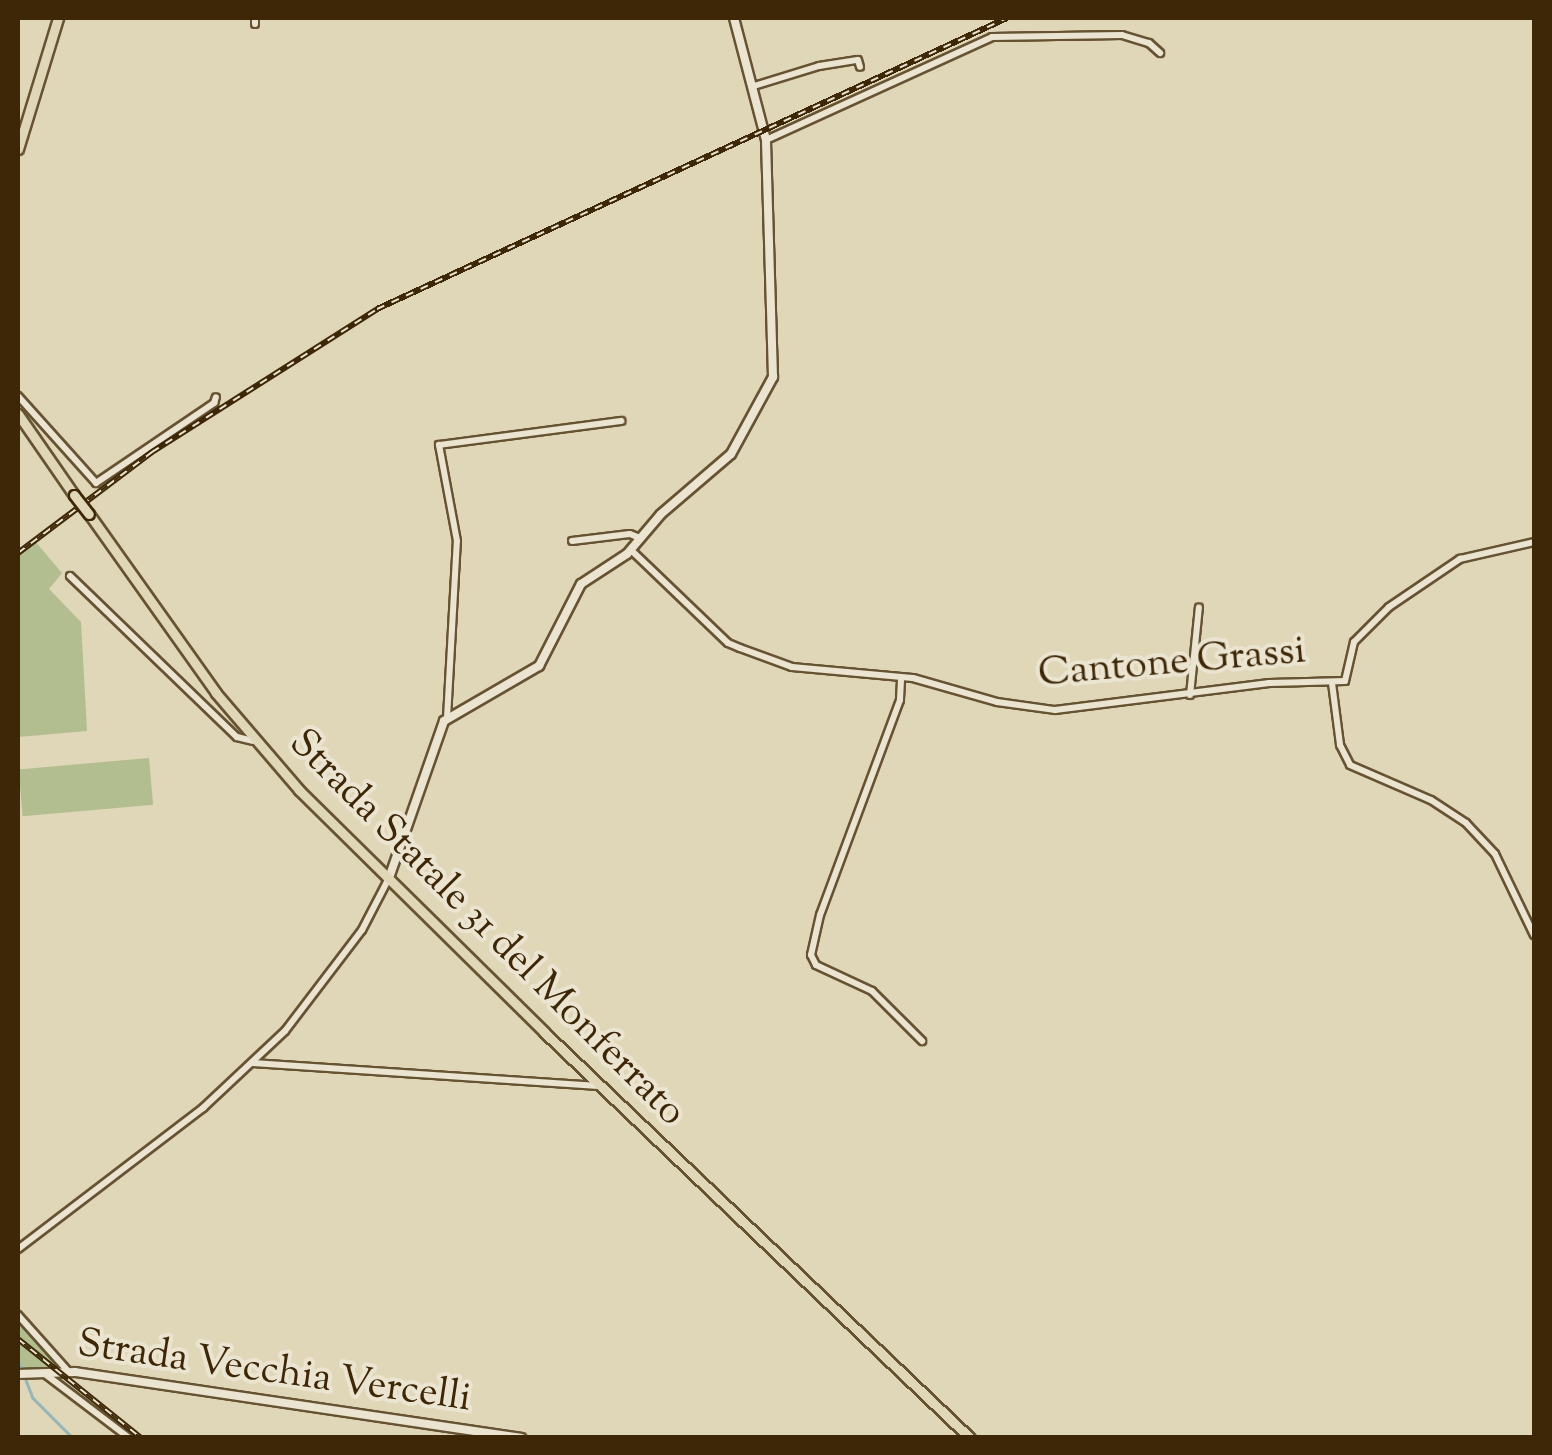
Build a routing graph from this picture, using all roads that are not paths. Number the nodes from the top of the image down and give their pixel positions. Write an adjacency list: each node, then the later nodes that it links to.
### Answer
1 (58, 18): 7 (main road)
2 (734, 18): 5 (street)
3 (1160, 53): 6 (street)
4 (860, 67): 5 (street)
5 (754, 86): 6 (street)
6 (765, 137): 12 (street)
7 (18, 149)
8 (18, 396): 9 (street)
9 (216, 397)
10 (18, 414): 22 (main road, Strada Statale 31 del Monferrato, bridge)
11 (621, 421): 21 (street)
12 (640, 538): 13 (street); 15 (street)
13 (572, 541)
14 (1534, 542): 19 (street, Cantone Grassi)
15 (630, 550): 18 (street, Cantone Grassi); 21 (street)
16 (70, 576): 22 (street)
17 (1199, 607): 20 (street)
18 (901, 680): 20 (street, Cantone Grassi); 25 (street)
19 (1332, 683): 20 (street, Cantone Grassi); 24 (street, Cantone Grassi)
20 (1190, 695)
21 (447, 718): 23 (street)
22 (253, 741): 23 (main road, Strada Statale 31 del Monferrato)
23 (389, 878): 26 (street); 27 (main road, Strada Statale 31 del Monferrato)
24 (1534, 935)
25 (922, 1041)
26 (251, 1063): 27 (street); 28 (street)
27 (600, 1086): 35 (main road, Strada Statale 31 del Monferrato)
28 (18, 1249)
29 (18, 1315): 30 (street)
30 (69, 1372): 32 (street, Strada Vecchia Vercelli); 34 (street, Strada Vecchia Vercelli)
31 (18, 1374): 32 (street, Strada Vecchia Vercelli)
32 (45, 1374): 33 (street)
33 (129, 1438)
34 (521, 1438)
35 (970, 1438)

